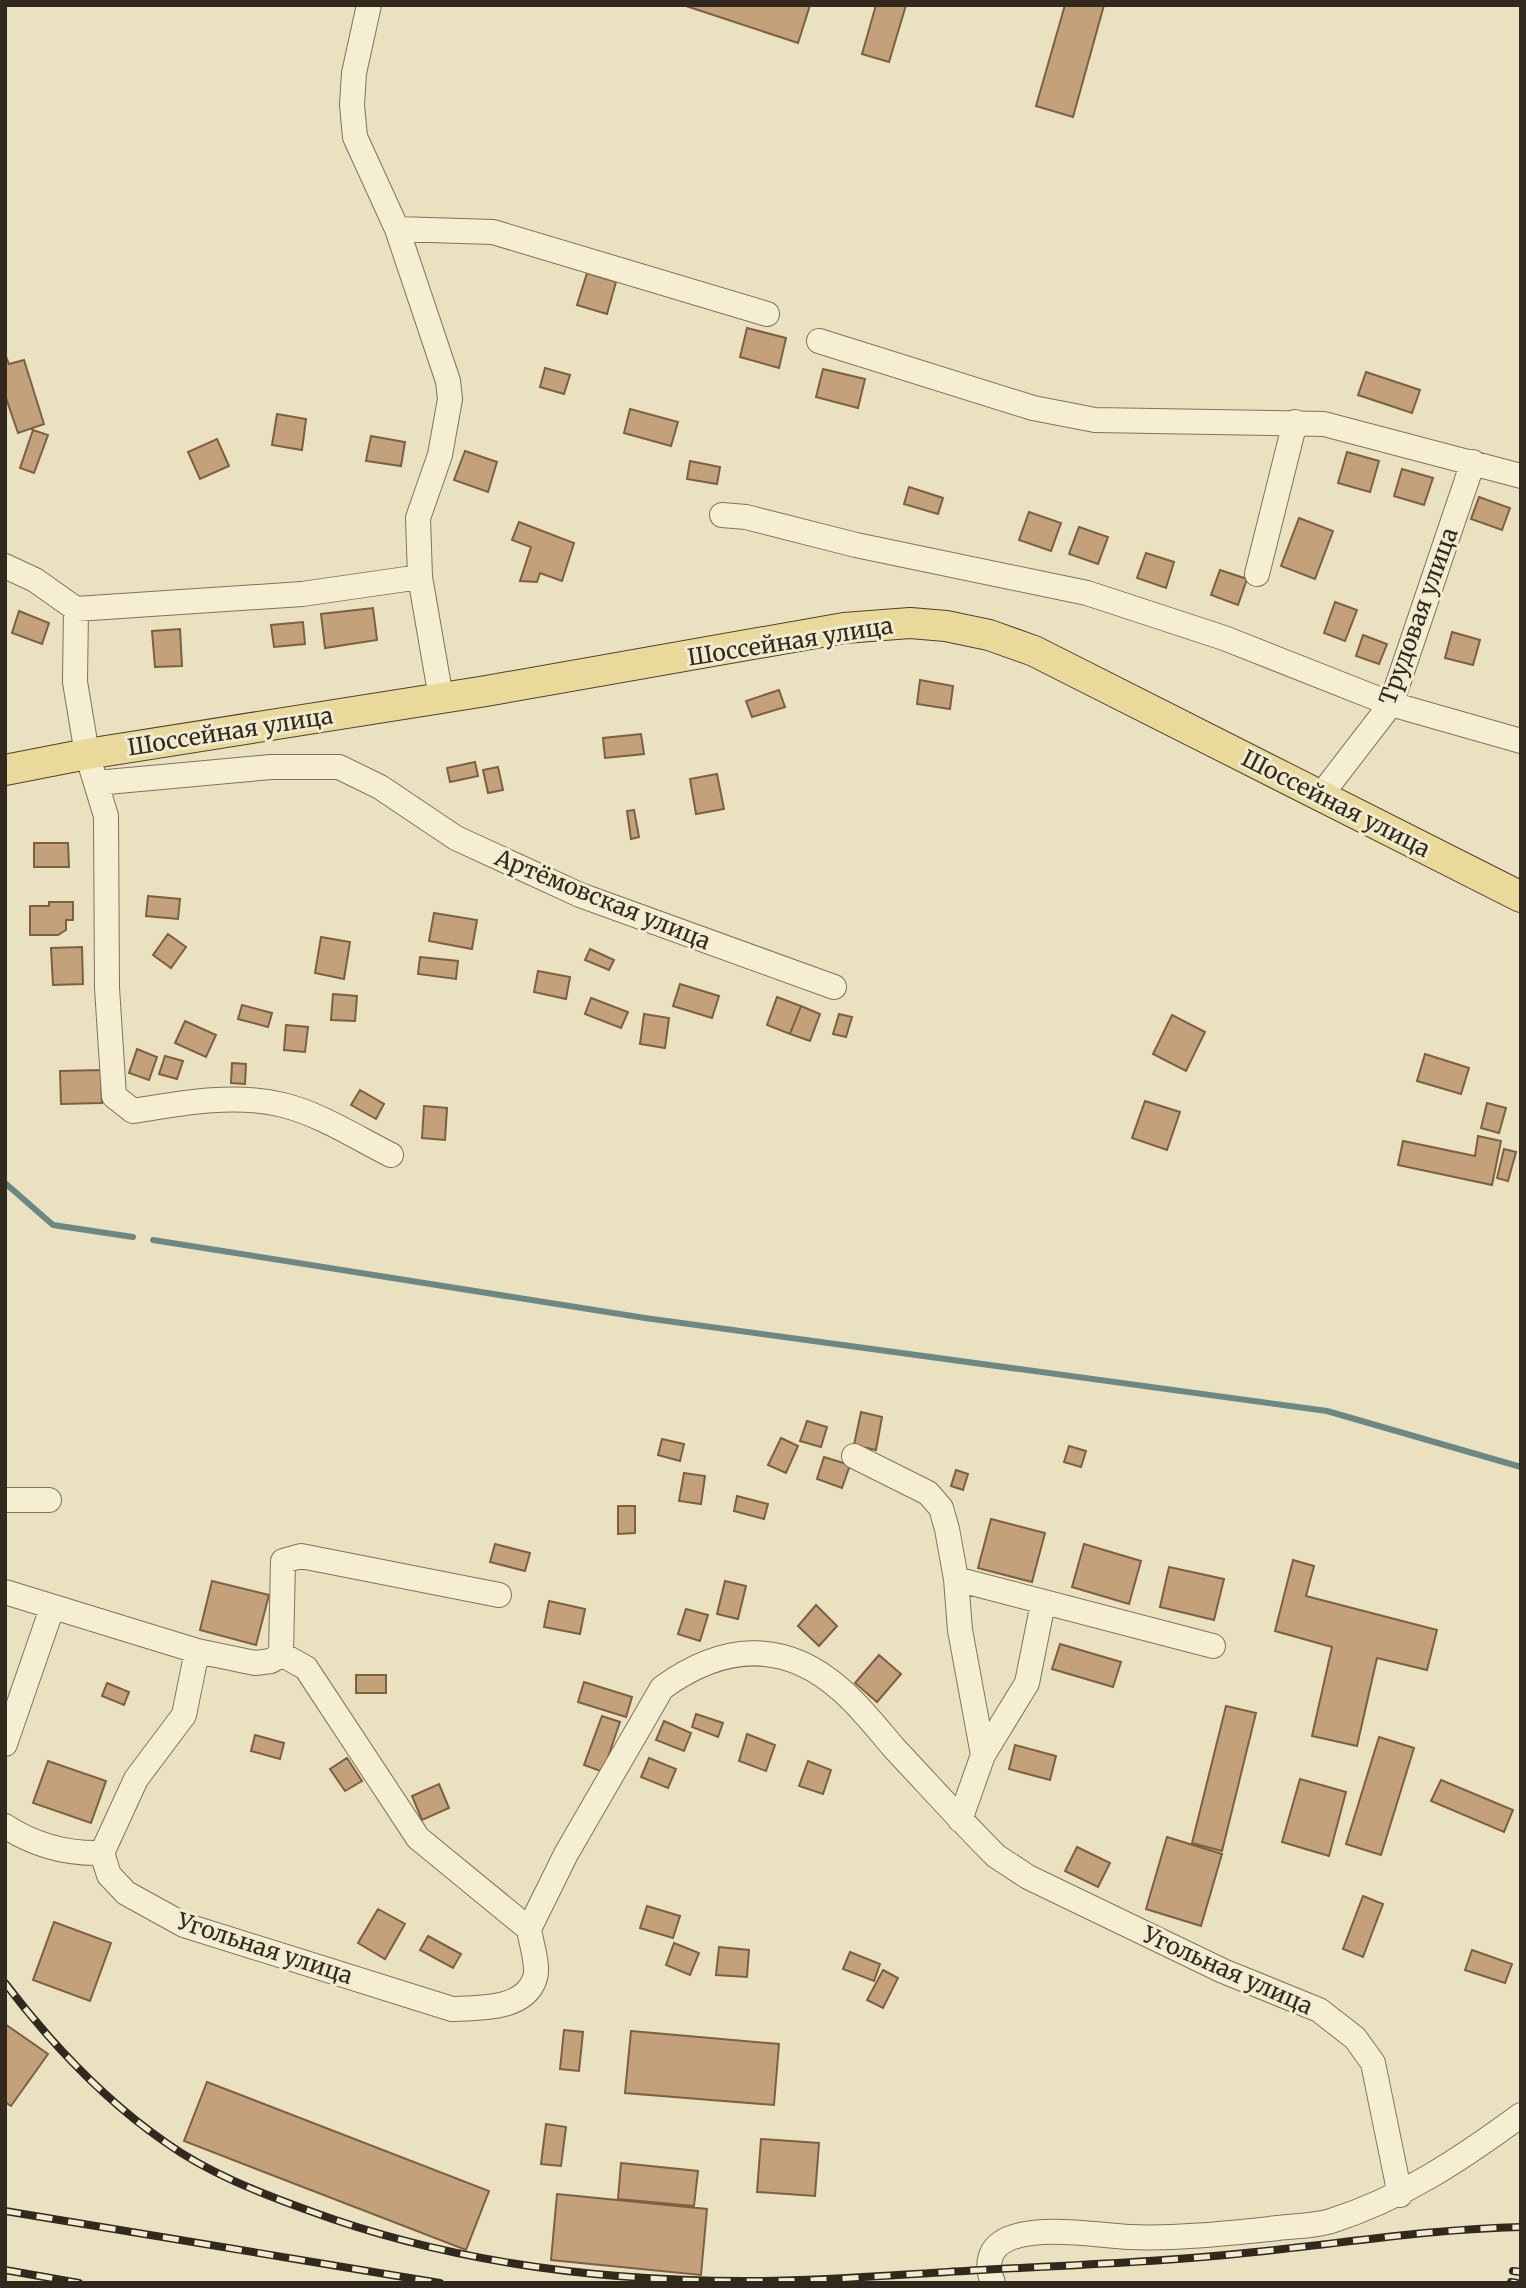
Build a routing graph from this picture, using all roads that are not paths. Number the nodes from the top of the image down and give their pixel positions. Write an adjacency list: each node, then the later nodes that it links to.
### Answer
1 (369, 5): 2 (street)
2 (397, 229): 3 (street); 11 (street)
3 (767, 314)
4 (819, 341): 5 (street)
5 (1295, 422): 6 (street); 10 (street)
6 (1473, 462): 7 (street); 14 (street, Трудовая улица)
7 (1521, 476)
8 (722, 515): 14 (street)
9 (5, 566): 12 (street)
10 (1256, 574)
11 (421, 577): 12 (street); 13 (street)
12 (76, 609): 16 (street)
13 (441, 698): 16 (main road, Шоссейная улица); 21 (main road, Шоссейная улица)
14 (1391, 704): 15 (street); 21 (street, Трудовая улица)
15 (1521, 741)
16 (87, 754): 18 (main road, Шоссейная улица); 20 (street)
17 (5, 758): 18 (main road)
18 (43, 762): 19 (main road, Шоссейная улица)
19 (5, 770)
20 (96, 783): 23 (street, Артёмовская улица); 24 (street)
21 (1321, 795): 22 (main road, Шоссейная улица)
22 (1521, 897)
23 (834, 987)
24 (391, 1155)
25 (854, 1457): 28 (street)
26 (5, 1500): 27 (street)
27 (49, 1500)
28 (956, 1579): 31 (street); 37 (street)
29 (5, 1592): 32 (street)
30 (499, 1595): 35 (street)
31 (1042, 1603): 33 (street); 37 (street)
32 (52, 1608): 34 (street); 36 (street)
33 (1213, 1646)
34 (197, 1651): 35 (street); 40 (street)
35 (281, 1654): 41 (street)
36 (5, 1744)
37 (983, 1755): 38 (street)
38 (961, 1820): 41 (street, Угольная улица); 43 (street, Угольная улица)
39 (5, 1826): 40 (street)
40 (102, 1853): 41 (street, Угольная улица)
41 (529, 1929)
42 (1521, 2115): 43 (street)
43 (1400, 2195): 44 (street)
44 (993, 2283)

